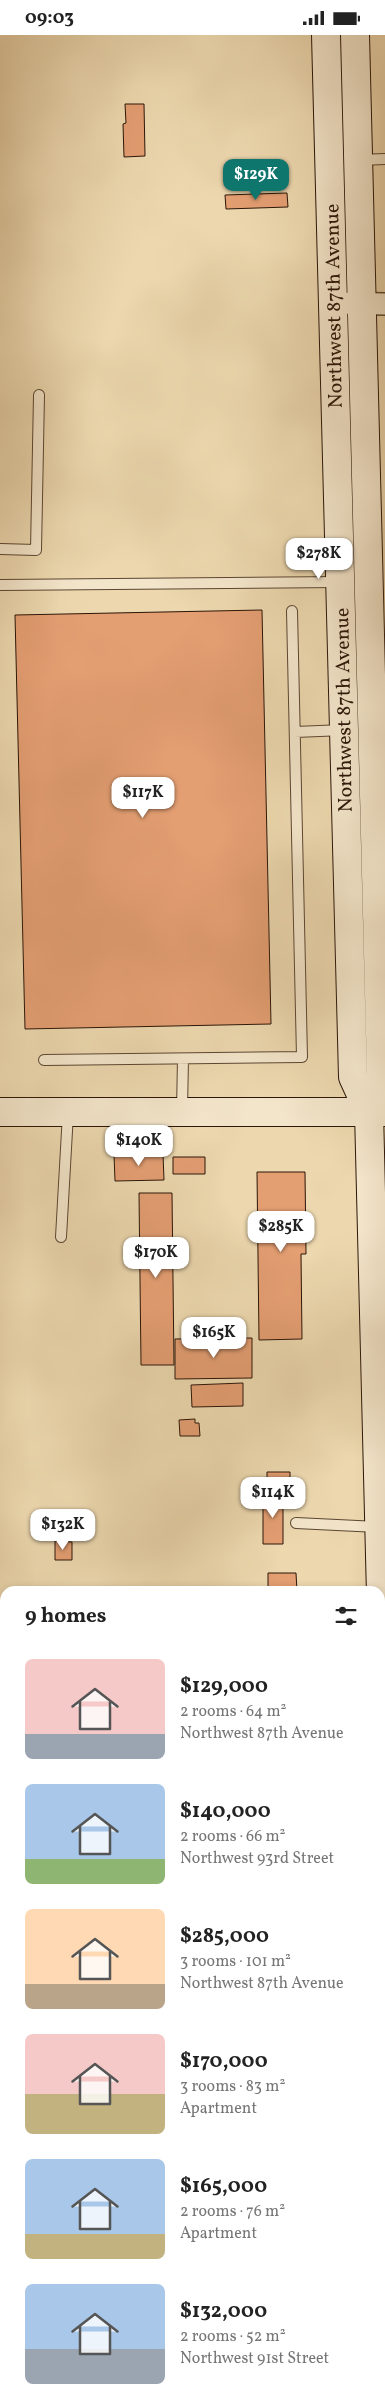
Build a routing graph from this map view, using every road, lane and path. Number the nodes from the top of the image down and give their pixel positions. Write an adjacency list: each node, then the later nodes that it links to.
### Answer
1 (326, 35): 5 (main road, Northwest 87th Avenue)
2 (355, 35): 4 (main road, Northwest 87th Avenue)
3 (385, 159): 4 (lane)
4 (358, 160): 6 (main road, Northwest 87th Avenue)
5 (333, 303): 6 (street); 9 (main road, Northwest 87th Avenue)
6 (373, 304): 18 (main road, Northwest 87th Avenue)
7 (39, 395): 8 (lane)
8 (0, 549)
9 (340, 582): 10 (lane); 12 (main road, Northwest 87th Avenue)
10 (0, 585)
11 (292, 611): 13 (lane)
12 (344, 730): 13 (lane); 18 (main road, Northwest 87th Avenue)
13 (295, 732): 14 (lane)
14 (183, 1059): 15 (lane); 19 (lane)
15 (44, 1060)
16 (0, 1112): 17 (main road)
17 (68, 1112): 19 (main road); 20 (lane)
18 (377, 1112): 19 (main road); 21 (main road, Northwest 87th Avenue)
19 (182, 1113)
20 (61, 1237)
21 (379, 1290): 22 (main road, Northwest 87th Avenue)
22 (381, 1413): 24 (main road, Northwest 87th Avenue)
23 (296, 1523): 24 (lane)
24 (379, 1527): 25 (main road, Northwest 87th Avenue)
25 (381, 1586)

